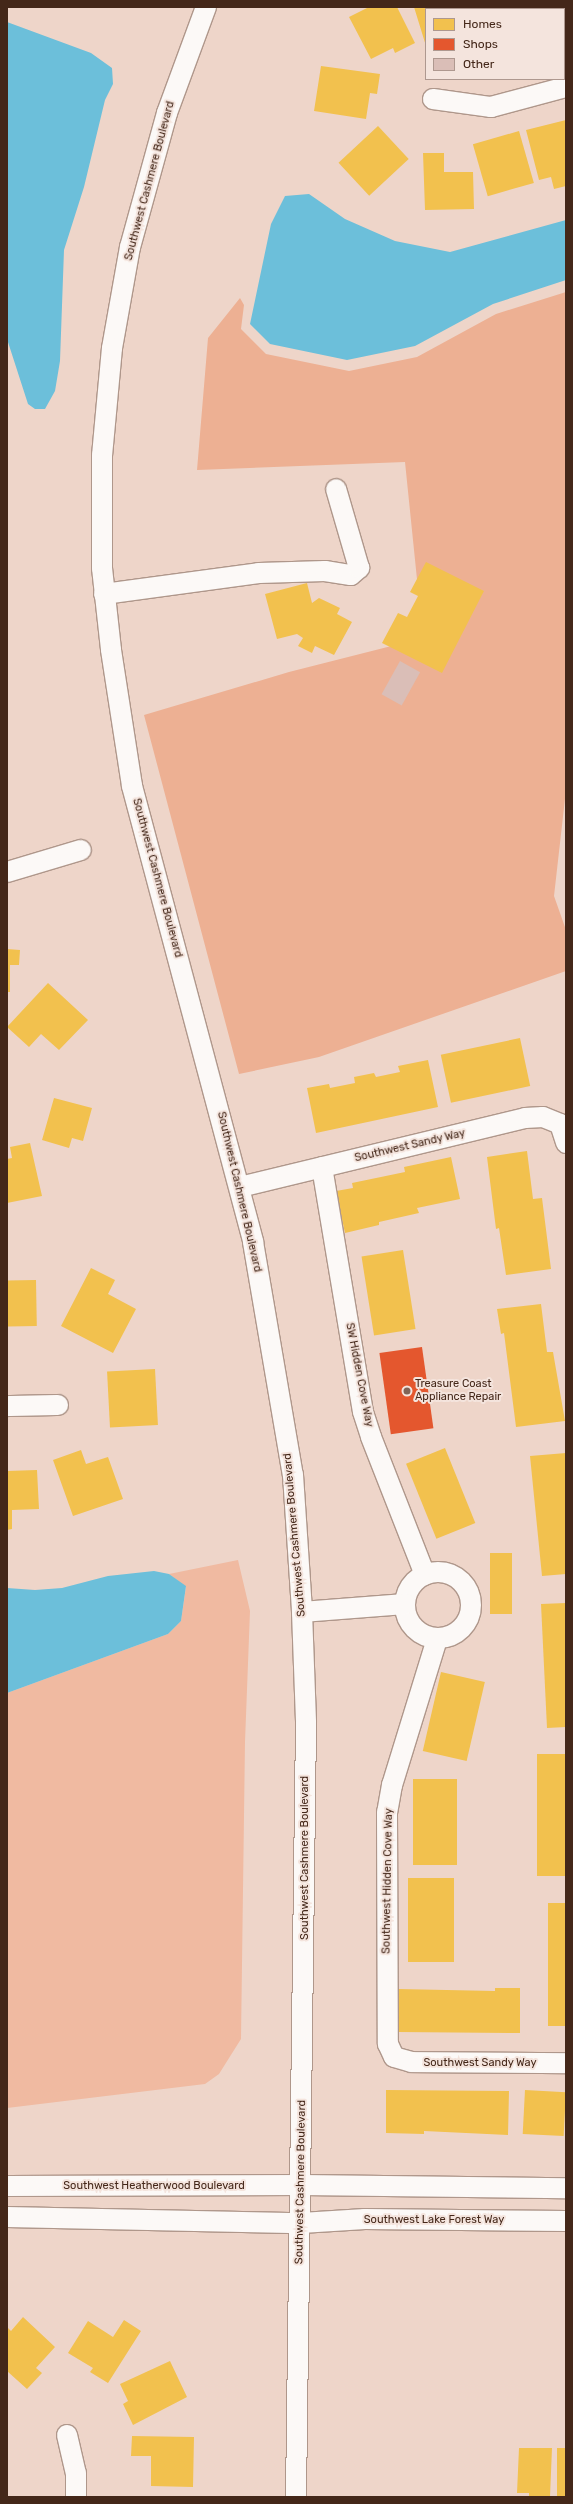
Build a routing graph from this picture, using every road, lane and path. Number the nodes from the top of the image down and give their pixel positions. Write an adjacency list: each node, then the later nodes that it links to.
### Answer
1 (206, 7): 5 (street, Southwest Cashmere Boulevard)
2 (566, 87): 3 (street)
3 (433, 99)
4 (336, 489): 5 (street)
5 (104, 594): 10 (street, Southwest Cashmere Boulevard)
6 (82, 850): 7 (street)
7 (7, 872)
8 (566, 1143): 9 (street, Southwest Sandy Way)
9 (322, 1167): 10 (street, Southwest Sandy Way); 13 (street, SW Hidden Cove Way)
10 (240, 1187): 15 (street, Southwest Cashmere Boulevard)
11 (58, 1405): 12 (street)
12 (7, 1406)
13 (425, 1575): 14 (street); 16 (street)
14 (405, 1604): 15 (street); 16 (street)
15 (302, 1612): 20 (street, Southwest Cashmere Boulevard)
16 (437, 1639): 17 (street, Southwest Hidden Cove Way)
17 (394, 2057): 18 (street, Southwest Sandy Way)
18 (566, 2063)
19 (7, 2186): 20 (street, Southwest Heatherwood Boulevard)
20 (302, 2186): 21 (street); 24 (street, Southwest Cashmere Boulevard)
21 (566, 2188)
22 (7, 2216): 24 (street)
23 (566, 2221): 24 (street, Southwest Lake Forest Way)
24 (301, 2223): 27 (street, Southwest Cashmere Boulevard)
25 (67, 2435): 26 (street)
26 (76, 2497)
27 (296, 2497)

